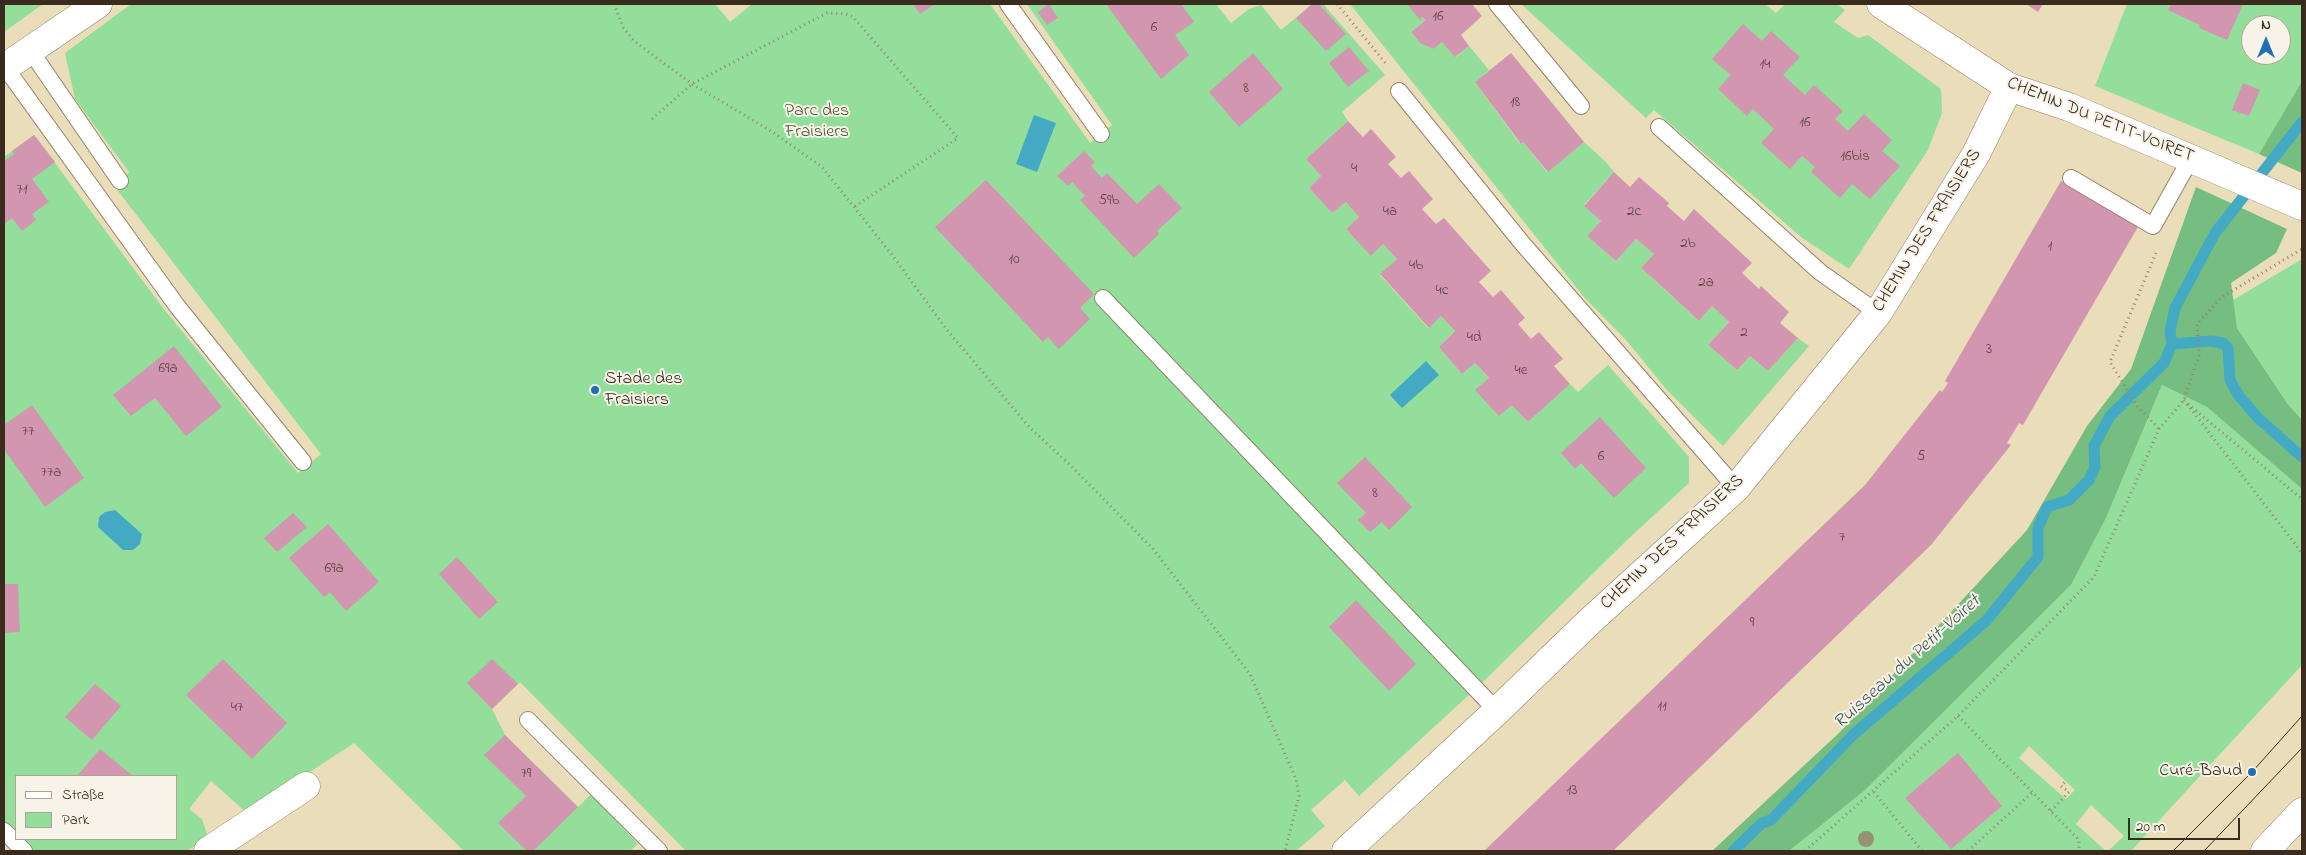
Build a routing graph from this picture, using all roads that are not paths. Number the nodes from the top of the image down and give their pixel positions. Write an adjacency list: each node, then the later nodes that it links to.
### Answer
1 (98, 4): 5 (street)
2 (1008, 4): 11 (lane)
3 (1498, 4): 9 (lane)
4 (1881, 4): 7 (street, CHEMIN DU PETIT-VOIRET)
5 (30, 50): 6 (street); 14 (lane)
6 (4, 68): 18 (lane)
7 (2009, 87): 12 (street, CHEMIN DU PETIT-VOIRET); 17 (street, CHEMIN DES FRAISIERS)
8 (1399, 91): 19 (lane)
9 (1581, 106)
10 (1659, 127): 17 (lane)
11 (1101, 134)
12 (2200, 162): 13 (lane); 15 (street, CHEMIN DU PETIT-VOIRET)
13 (2071, 178)
14 (120, 181)
15 (2302, 206)
16 (1102, 298): 20 (lane)
17 (1878, 313): 19 (street, CHEMIN DES FRAISIERS)
18 (303, 462)
19 (1736, 488): 20 (street, CHEMIN DES FRAISIERS)
20 (1497, 711): 28 (street, CHEMIN DES FRAISIERS)
21 (528, 720): 27 (lane)
22 (306, 786): 26 (street)
23 (2302, 812): 29 (street)
24 (4, 831): 25 (lane)
25 (24, 851)
26 (208, 851)
27 (659, 851)
28 (1346, 851)
29 (2265, 851)

